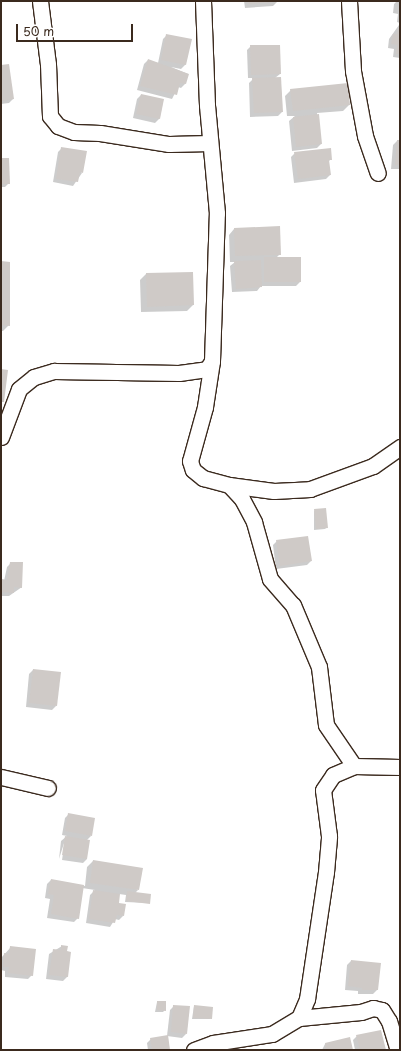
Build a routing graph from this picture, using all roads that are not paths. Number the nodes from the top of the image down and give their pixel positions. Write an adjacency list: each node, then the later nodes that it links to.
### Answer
1 (40, 1): 4 (street)
2 (203, 1): 4 (street)
3 (349, 1): 5 (street)
4 (210, 143): 6 (street)
5 (378, 173)
6 (212, 361): 7 (street); 9 (street)
7 (1, 437)
8 (400, 447): 9 (street)
9 (229, 485): 10 (street)
10 (354, 766): 11 (street); 14 (street)
11 (400, 767)
12 (1, 777): 13 (street)
13 (48, 788)
14 (299, 1018): 15 (street); 16 (street)
15 (194, 1050)
16 (398, 1050)

